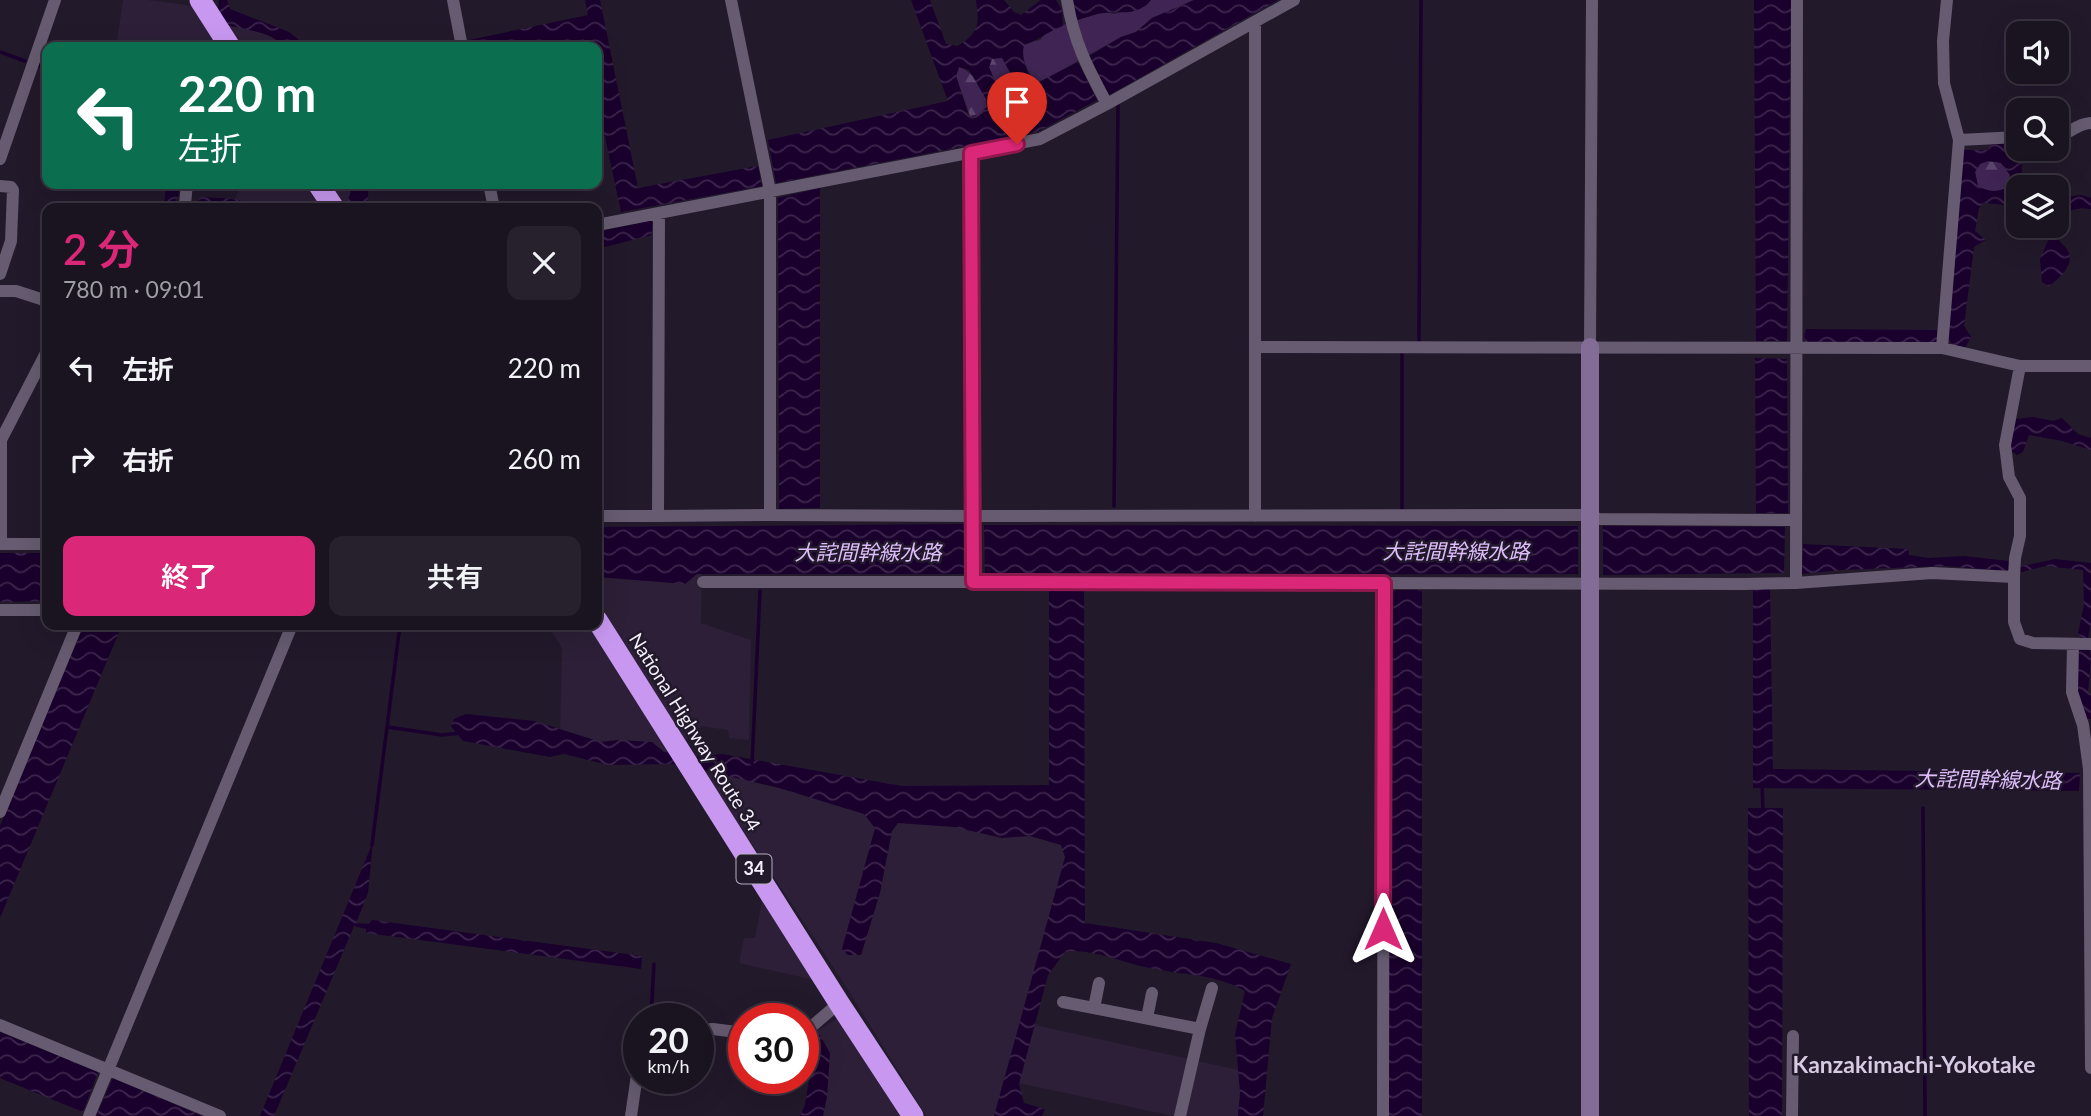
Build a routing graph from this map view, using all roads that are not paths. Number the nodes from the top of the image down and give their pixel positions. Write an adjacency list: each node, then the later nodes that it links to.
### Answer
1 (55, 0): 19 (street)
2 (453, 0): 12 (street)
3 (731, 0): 20 (street)
4 (1067, 0): 13 (street)
5 (1294, 0): 10 (street)
6 (1592, 0): 28 (street)
7 (1797, 0): 30 (street)
8 (1947, 0): 17 (street)
9 (204, 1): 11 (highway)
10 (1255, 22): 13 (street); 27 (street)
11 (223, 42)
12 (461, 42)
13 (1107, 104): 18 (street)
14 (2091, 123): 15 (street)
15 (2069, 131)
16 (2006, 138): 17 (street)
17 (1959, 140): 29 (street)
18 (971, 153): 20 (street); 38 (street)
19 (0, 159)
20 (768, 181): 22 (street); 34 (street)
21 (0, 186): 24 (street)
22 (659, 212): 23 (street); 37 (street)
23 (602, 224)
24 (0, 274)
25 (0, 291): 26 (street)
26 (42, 299)
27 (1256, 347): 28 (street); 39 (street)
28 (1590, 347): 30 (street); 35 (street)
29 (1942, 348): 30 (street); 32 (street)
30 (1796, 349): 40 (street)
31 (42, 361): 41 (street)
32 (2020, 366): 33 (street); 43 (street)
33 (2091, 366)
34 (771, 514): 37 (street); 38 (street)
35 (1589, 515): 39 (street); 40 (street); 47 (street)
36 (602, 516): 37 (street)
37 (658, 516)
38 (974, 516): 39 (street); 45 (street)
39 (1255, 516)
40 (1795, 520): 48 (street)
41 (0, 544): 42 (street)
42 (42, 544)
43 (2014, 577): 48 (street); 55 (street)
44 (703, 582): 45 (street)
45 (973, 582): 46 (street)
46 (1384, 583): 47 (street); 76 (street)
47 (1589, 583): 48 (street); 77 (street)
48 (1796, 583)
49 (0, 610): 50 (street)
50 (42, 610)
51 (602, 628): 61 (highway, National Highway Route 34 / 34)
52 (75, 630): 56 (street)
53 (290, 630): 69 (street)
54 (2091, 644): 55 (street)
55 (2073, 645): 68 (street)
56 (0, 812)
57 (1099, 983): 62 (street)
58 (1212, 988): 66 (street)
59 (1152, 993): 63 (street)
60 (1063, 1002): 62 (street)
61 (839, 1003): 64 (street); 74 (highway, National Highway Route 34 / 34)
62 (1094, 1008): 63 (street)
63 (1147, 1018): 66 (street)
64 (819, 1020)
65 (0, 1025): 69 (street)
66 (1200, 1028): 75 (street)
67 (1793, 1036): 78 (street)
68 (2091, 1068)
69 (108, 1069): 71 (street); 72 (street)
70 (634, 1094): 73 (street)
71 (89, 1116)
72 (220, 1116)
73 (631, 1116)
74 (914, 1116)
75 (1180, 1116)
76 (1383, 1116)
77 (1590, 1116)
78 (1792, 1116)

